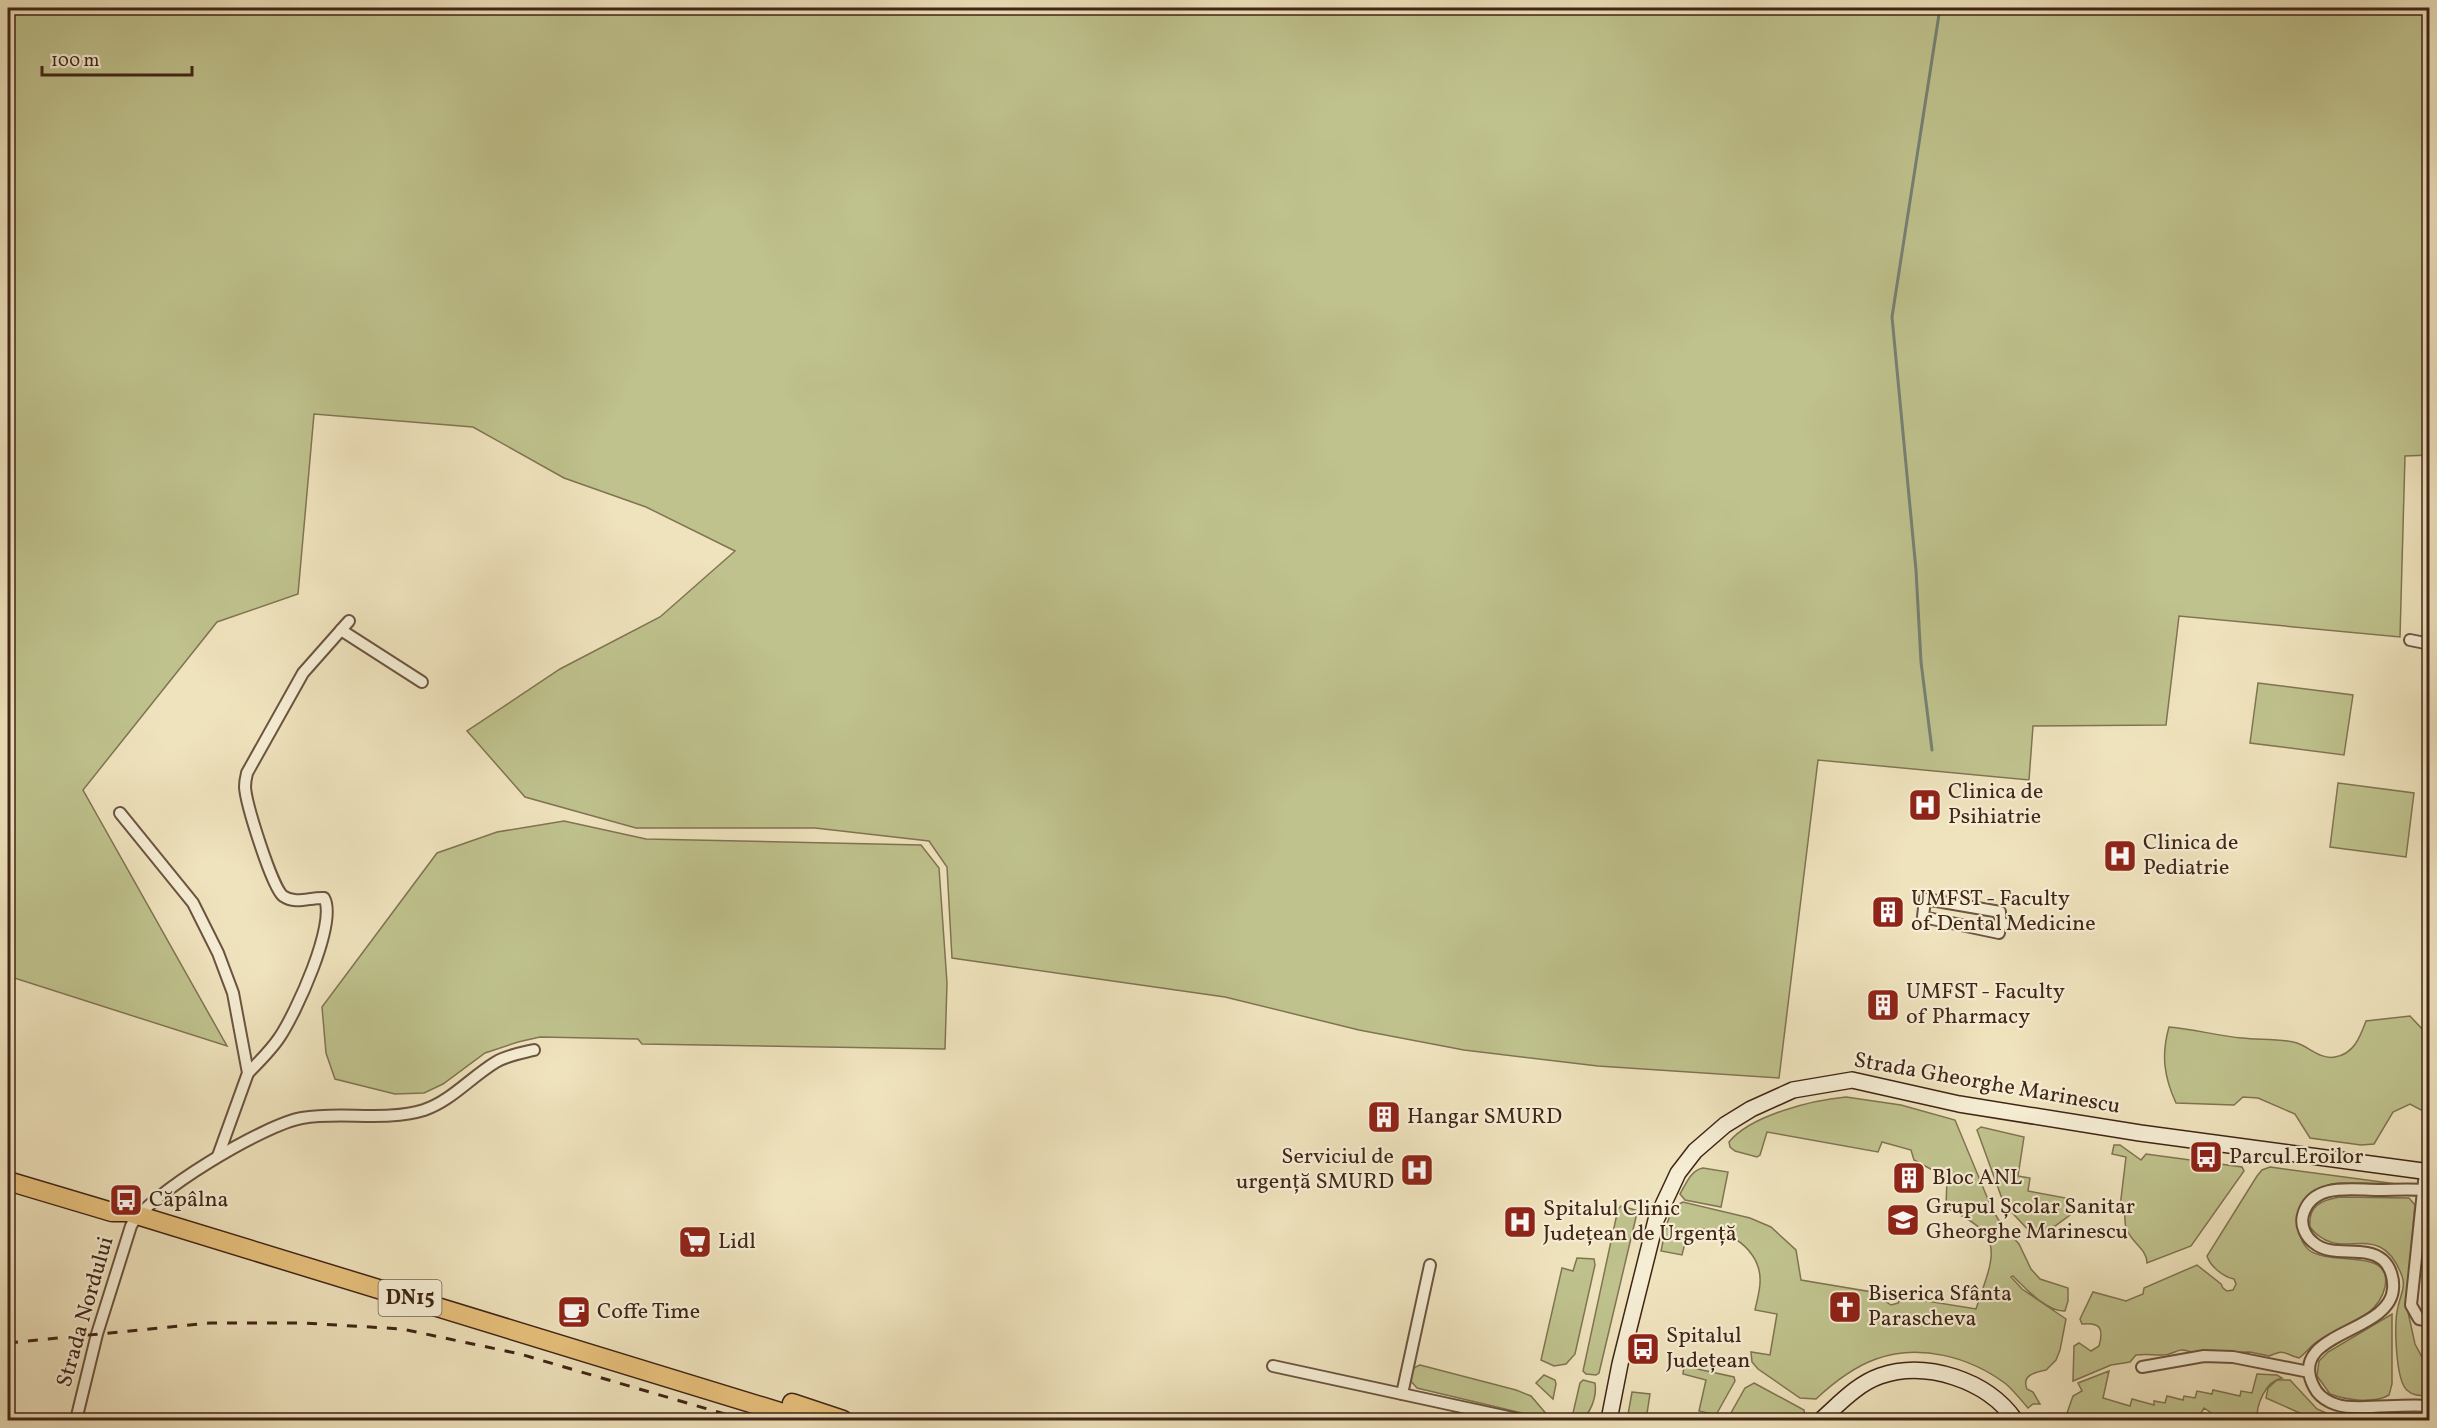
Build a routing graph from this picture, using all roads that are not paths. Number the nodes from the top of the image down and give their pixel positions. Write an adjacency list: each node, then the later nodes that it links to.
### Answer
1 (2410, 640): 2 (street)
2 (2430, 644)
3 (422, 682): 7 (street)
4 (120, 813): 7 (street)
5 (2003, 924): 5 (street)
6 (534, 1050): 8 (street)
7 (248, 1073): 8 (street)
8 (218, 1157): 13 (street)
9 (8, 1170): 13 (main road, DN15)
10 (2427, 1172): 12 (street); 26 (main road, Strada Gheorghe Marinescu)
11 (8, 1181): 13 (main road, DN15)
12 (2423, 1190): 15 (street); 19 (street)
13 (132, 1213): 16 (main road, DN15); 22 (street, Strada Nordului)
14 (1430, 1265): 20 (street)
15 (2430, 1321)
16 (634, 1366): 23 (main road, DN15); 24 (main road, DN15)
17 (1273, 1366): 20 (street)
18 (2142, 1367): 19 (street)
19 (2306, 1372): 21 (street)
20 (1402, 1394): 25 (street)
21 (2430, 1406)
22 (76, 1420)
23 (806, 1420)
24 (843, 1420)
25 (1522, 1420)
26 (1609, 1420)
27 (1821, 1420): 28 (main road)
28 (2015, 1420)

